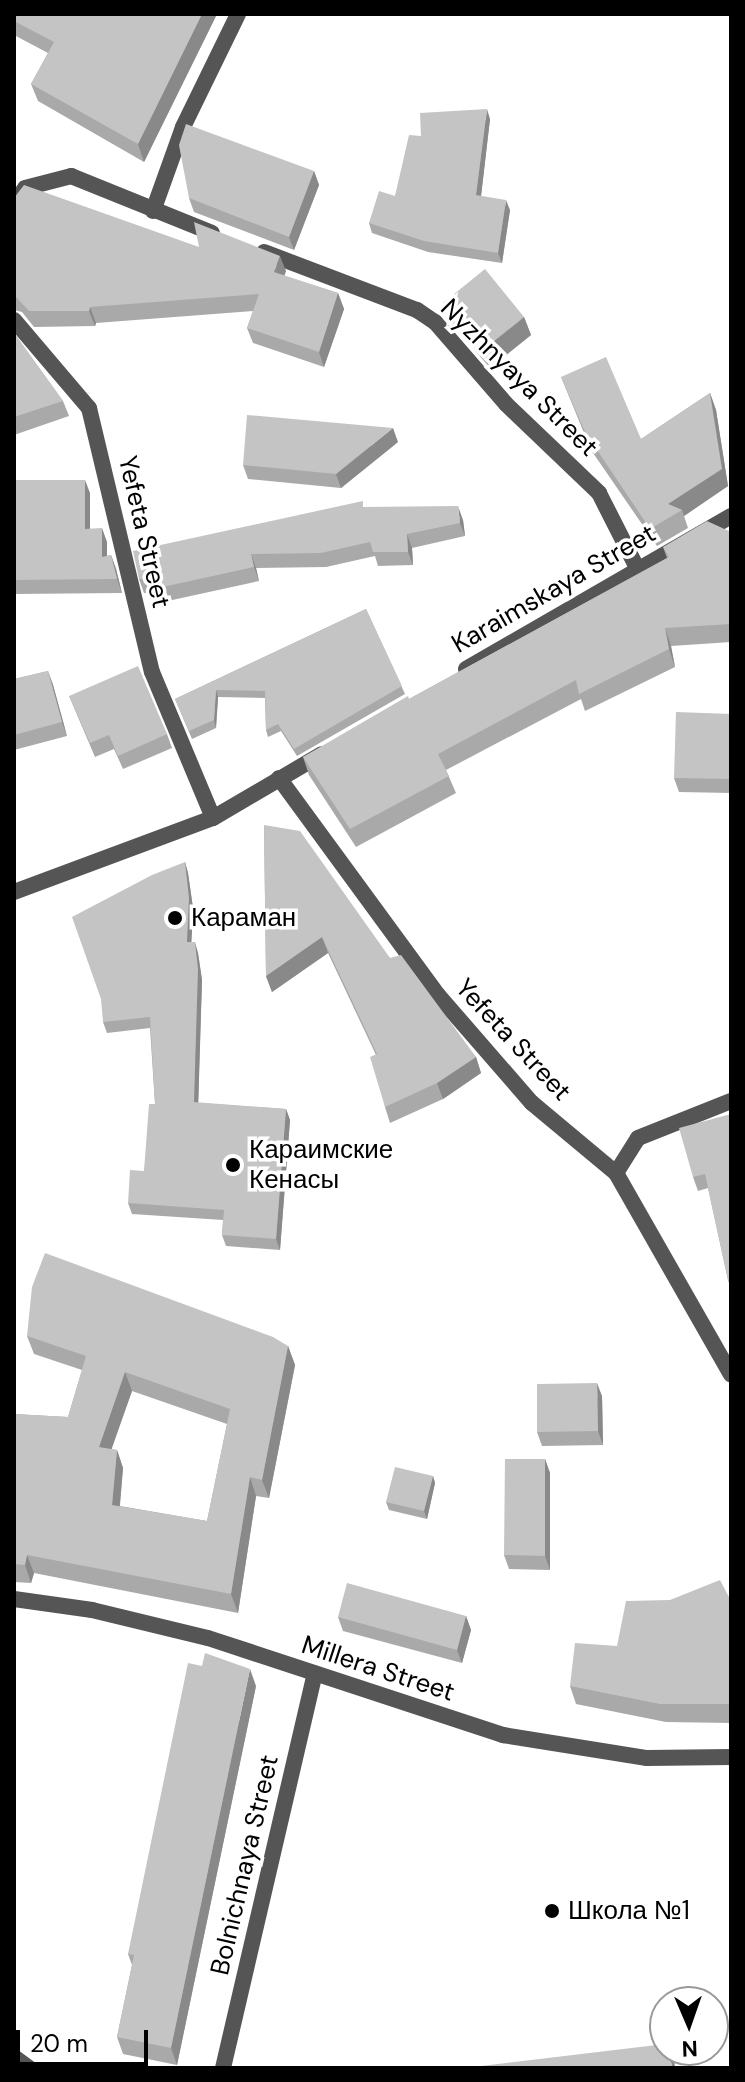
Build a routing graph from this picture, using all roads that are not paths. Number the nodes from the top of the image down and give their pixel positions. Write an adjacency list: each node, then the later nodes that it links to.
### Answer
1 (238, 14): 3 (street)
2 (14, 204): 3 (street, Nyzhnyaya Street)
3 (153, 211): 6 (street, Nyzhnyaya Street)
4 (14, 320): 10 (street, Yefeta Street)
5 (731, 516): 6 (street, Karaimskaya Street)
6 (637, 568): 7 (street, Karaimskaya Street)
7 (445, 681)
8 (342, 742): 9 (street)
9 (279, 778): 10 (street); 13 (street, Yefeta Street)
10 (213, 818): 11 (street)
11 (14, 892)
12 (731, 1101): 13 (street)
13 (616, 1173): 15 (street, Yefeta Street)
14 (731, 1333): 15 (street)
15 (713, 1340): 16 (street, Yefeta Street)
16 (731, 1375)
17 (14, 1599): 18 (street, Millera Street)
18 (315, 1674): 19 (street, Millera Street); 22 (street, Bolnichnaya Street)
19 (731, 1757)
20 (14, 2057): 21 (street)
21 (29, 2068)
22 (223, 2068)

